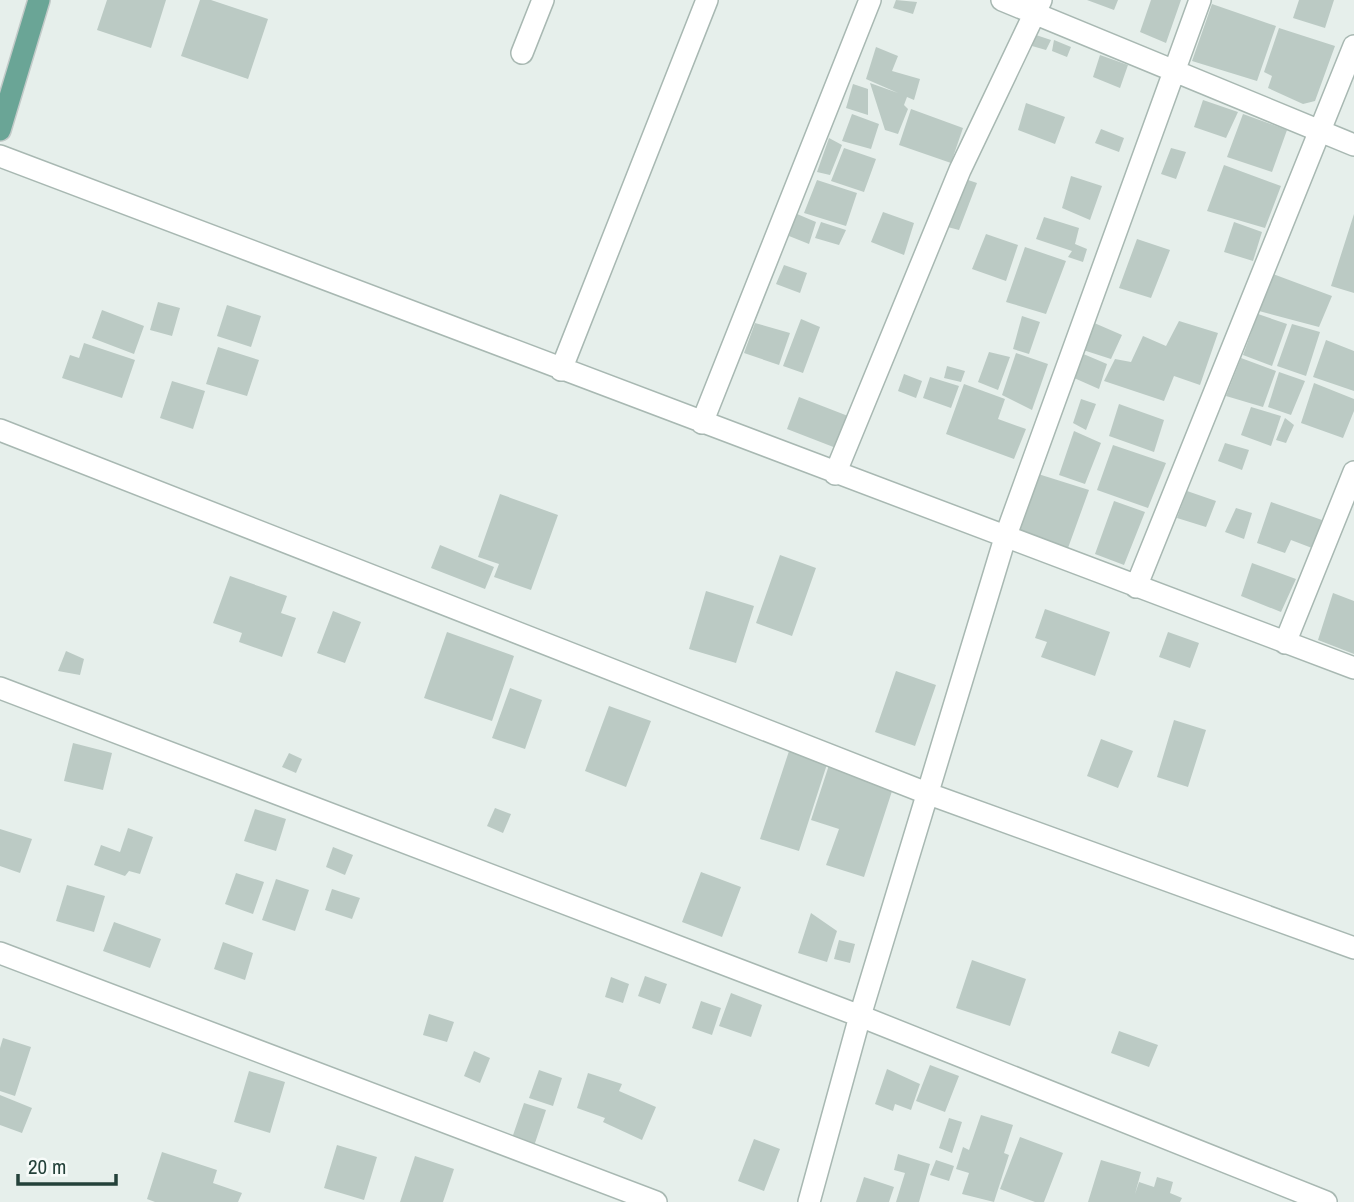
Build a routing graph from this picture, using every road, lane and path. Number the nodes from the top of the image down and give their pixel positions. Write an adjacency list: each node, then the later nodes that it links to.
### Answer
1 (40, 0): 11 (main road)
2 (543, 0): 9 (street)
3 (707, 0): 15 (street)
4 (870, 0): 16 (street)
5 (1002, 0): 7 (street)
6 (1200, 0): 10 (street)
7 (1039, 7): 10 (street); 19 (street)
8 (1354, 46): 12 (street)
9 (522, 53)
10 (1172, 72): 12 (street); 20 (street)
11 (0, 131)
12 (1321, 134): 13 (street); 21 (street)
13 (1354, 145)
14 (0, 156): 15 (street)
15 (561, 370): 16 (street)
16 (702, 423): 19 (street)
17 (0, 430): 25 (street)
18 (1354, 472): 22 (street)
19 (835, 474): 20 (street)
20 (1005, 538): 21 (street); 25 (street)
21 (1136, 587): 22 (street)
22 (1285, 643): 23 (street)
23 (1354, 668)
24 (0, 688): 28 (street)
25 (929, 794): 26 (street); 28 (street)
26 (1354, 948)
27 (0, 953): 29 (street)
28 (860, 1016): 30 (street); 31 (street)
29 (656, 1202)
30 (809, 1202)
31 (1326, 1202)

